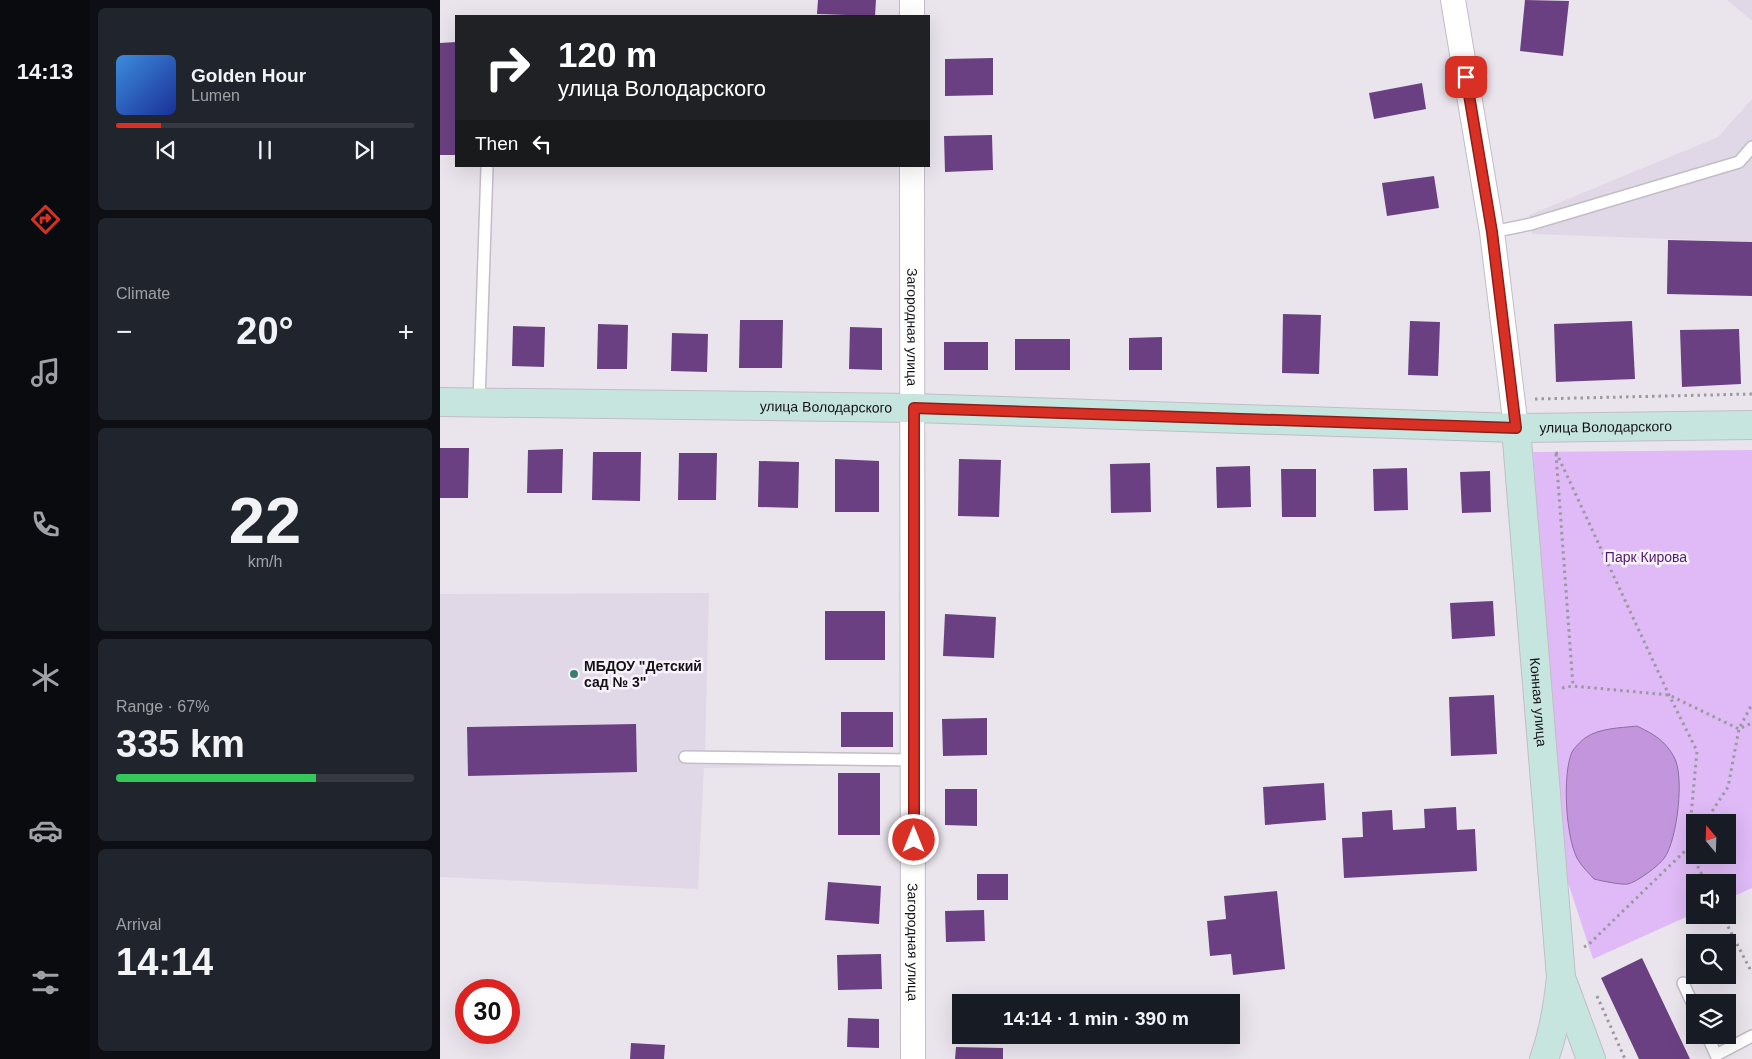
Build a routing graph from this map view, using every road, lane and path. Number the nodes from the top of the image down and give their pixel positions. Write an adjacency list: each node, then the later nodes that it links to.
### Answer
1 (912, 0): 3 (street)
2 (1453, 0): 7 (street)
3 (912, 15)
4 (1752, 148): 7 (lane)
5 (912, 167): 10 (street, Загородная улица)
6 (487, 168): 9 (lane)
7 (1492, 232): 12 (street)
8 (440, 402): 9 (street, улица Володарского)
9 (479, 402): 10 (street, улица Володарского)
10 (914, 408): 12 (street, улица Володарского); 22 (street, Загородная улица)
11 (1752, 424): 12 (street, улица Володарского)
12 (1516, 428): 29 (street, Конная улица)
13 (1554, 443): 14 (path)
14 (1556, 452): 15 (path); 17 (path)
15 (1573, 686): 16 (path); 17 (path)
16 (1557, 689)
17 (1669, 696): 20 (path); 23 (path)
18 (1752, 704): 20 (path)
19 (1752, 723): 20 (path)
20 (1739, 728): 24 (path)
21 (685, 757): 22 (lane)
22 (914, 760): 35 (street, Загородная улица)
23 (1691, 814)
24 (1710, 814)
25 (1686, 850): 27 (path)
26 (1727, 924): 28 (path)
27 (1578, 951)
28 (1752, 973)
29 (1561, 977): 36 (street, Конная улица); 37 (street, Конная улица)
30 (1683, 982): 31 (lane)
31 (1688, 994)
32 (1597, 996): 38 (path)
33 (1752, 1036): 34 (lane)
34 (1711, 1044)
35 (913, 1059)
36 (1544, 1059)
37 (1591, 1059)
38 (1625, 1059)

